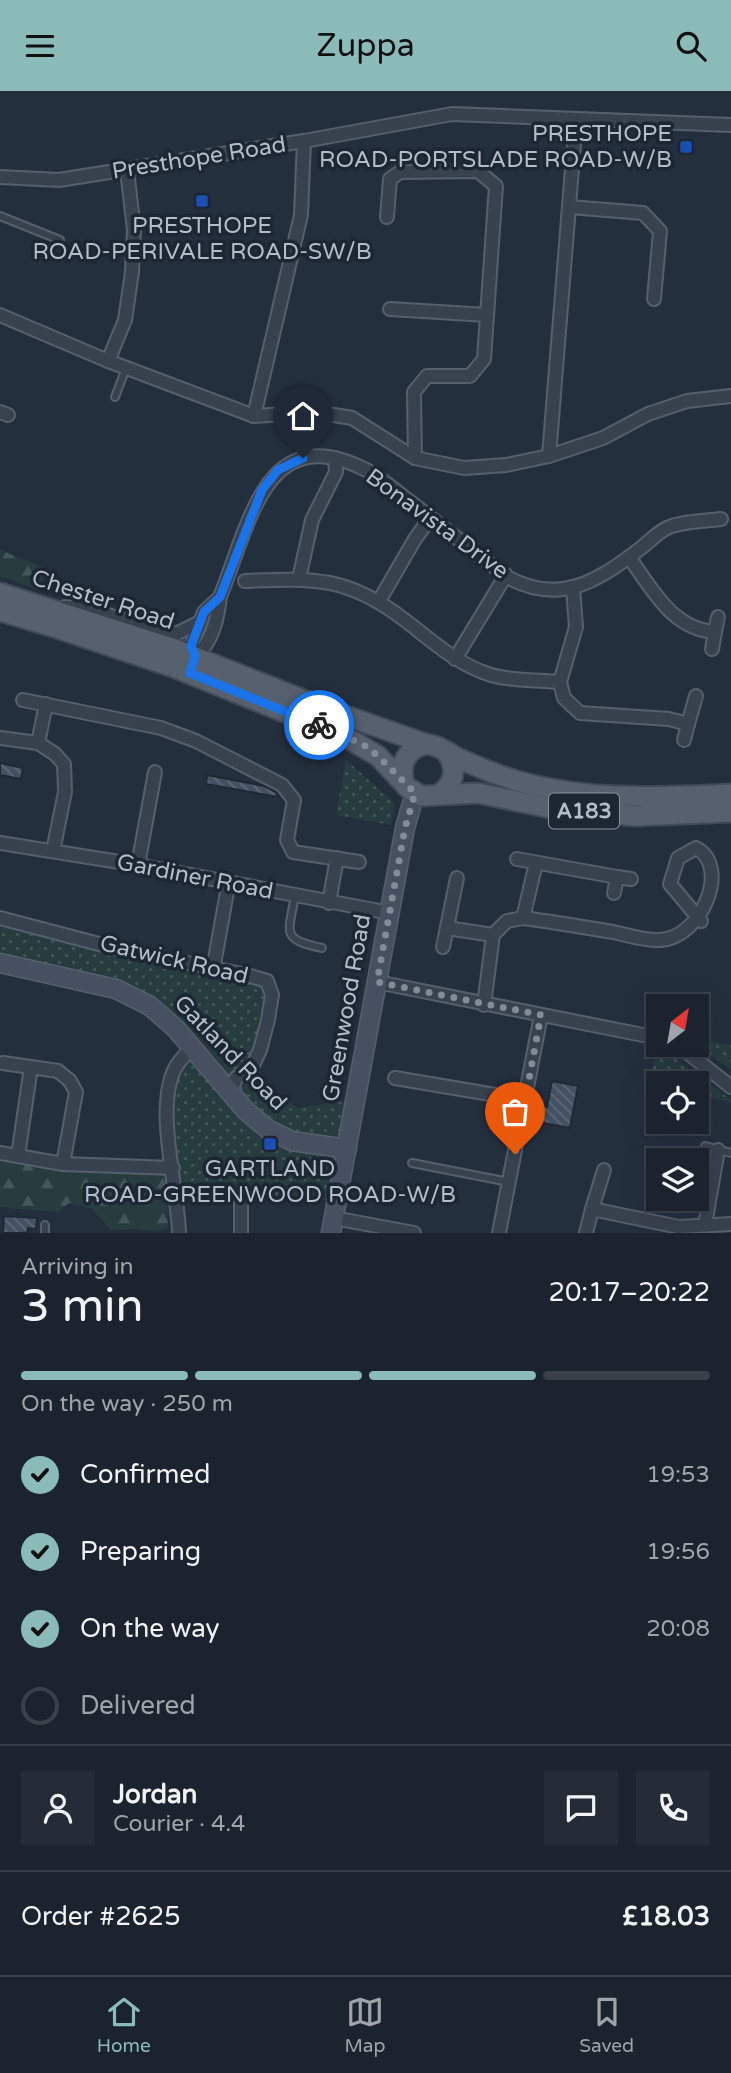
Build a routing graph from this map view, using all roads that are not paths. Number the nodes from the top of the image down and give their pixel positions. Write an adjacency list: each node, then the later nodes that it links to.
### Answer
1 (576, 119): 2 (street, Presthope Road); 3 (street, Presthope Road); 6 (street)
2 (731, 125)
3 (304, 141): 4 (street, Presthope Road); 18 (street)
4 (127, 170): 5 (street, Presthope Road); 14 (street)
5 (0, 177)
6 (570, 207): 10 (street); 19 (street)
7 (0, 216): 9 (lane)
8 (387, 217): 12 (street)
9 (60, 240)
10 (654, 299)
11 (390, 309): 12 (street)
12 (487, 315): 21 (street)
13 (0, 316): 14 (street)
14 (108, 361): 15 (street)
15 (127, 368): 17 (lane); 18 (street)
16 (731, 396): 19 (street)
17 (115, 397)
18 (254, 416): 21 (street)
19 (549, 456): 21 (street)
20 (335, 458): 22 (street, Bonavista Drive); 26 (street); 30 (street, Bonavista Drive)
21 (415, 458)
22 (430, 518): 25 (street, Bonavista Drive); 31 (street)
23 (721, 519): 24 (street, Bonavista Drive)
24 (629, 557): 28 (street, Bonavista Drive); 36 (street)
25 (506, 575): 28 (street, Bonavista Drive); 38 (street)
26 (299, 579): 27 (street); 31 (street)
27 (245, 581)
28 (573, 588): 40 (street)
29 (0, 593): 32 (main road, Chester Road / A183)
30 (220, 597): 35 (street, Bonavista Drive); 39 (street, Bonavista Drive)
31 (379, 601): 38 (street)
32 (47, 606): 35 (street); 39 (main road, Chester Road / A183)
33 (0, 611): 39 (main road, Chester Road / A183)
34 (718, 617): 36 (street)
35 (200, 622): 39 (street, Bonavista Drive)
36 (715, 632): 37 (street)
37 (712, 649)
38 (455, 659): 40 (street)
39 (192, 665): 48 (main road, Chester Road / A183); 51 (main road, Chester Road / A183)
40 (560, 682): 44 (street)
41 (696, 696): 44 (street)
42 (23, 699): 43 (street)
43 (46, 704): 47 (street); 57 (street)
44 (688, 724): 46 (street)
45 (0, 738): 47 (street)
46 (684, 740)
47 (38, 743): 56 (street)
48 (426, 744): 49 (main road, Chester Road / A183); 51 (main road)
49 (447, 753): 52 (main road, Chester Road / A183); 53 (main road)
50 (155, 772): 61 (street)
51 (409, 787): 53 (main road, A183); 69 (street, Greenwood Road)
52 (731, 794)
53 (438, 795): 54 (main road, A183)
54 (731, 812)
55 (0, 843): 56 (street, Gardiner Road)
56 (53, 851): 61 (street, Gardiner Road)
57 (337, 858): 59 (street); 68 (street)
58 (517, 859): 60 (street)
59 (359, 862)
60 (536, 863): 62 (street); 71 (street)
61 (138, 865): 65 (street, Gardiner Road)
62 (617, 877): 64 (street); 66 (street)
63 (457, 878): 73 (street)
64 (631, 879)
65 (229, 881): 67 (street, Gardiner Road); 78 (street)
66 (614, 893)
67 (295, 896): 68 (street, Gardiner Road); 76 (lane)
68 (329, 904): 69 (street, Gardiner Road)
69 (390, 913): 79 (street, Greenwood Road)
70 (0, 918): 78 (street, Gatwick Road)
71 (523, 918): 72 (street); 74 (street)
72 (701, 921): 72 (street)
73 (447, 928): 74 (street); 75 (street)
74 (493, 935): 80 (street)
75 (443, 947)
76 (323, 948)
77 (0, 963): 83 (street, Gatland Road)
78 (213, 970): 89 (street, Gatwick Road)
79 (377, 982): 80 (street); 92 (street, Greenwood Road)
80 (484, 1005): 81 (street)
81 (541, 1015): 82 (street); 90 (street)
82 (646, 1036)
83 (191, 1048): 89 (street, Gatland Road); 98 (street)
84 (693, 1057): 88 (street)
85 (3, 1063): 86 (street)
86 (31, 1067): 95 (street); 97 (street)
87 (395, 1078): 90 (street)
88 (731, 1087)
89 (230, 1094): 92 (street, Gatland Road)
90 (525, 1100): 100 (street)
91 (712, 1148): 94 (lane); 106 (street)
92 (347, 1149): 105 (street, Greenwood Road)
93 (0, 1153): 95 (street)
94 (731, 1153)
95 (18, 1156): 97 (street)
96 (412, 1163): 100 (lane)
97 (62, 1164): 98 (street)
98 (173, 1168): 108 (street)
99 (604, 1170): 102 (street)
100 (509, 1182): 111 (street)
101 (241, 1201): 109 (street)
102 (592, 1209): 106 (street); 112 (street)
103 (731, 1224): 106 (street)
104 (45, 1225): 107 (lane)
105 (333, 1225): 110 (street)
106 (705, 1225)
107 (45, 1233)
108 (179, 1233)
109 (241, 1233)
110 (414, 1233)
111 (499, 1233)
112 (586, 1233)

